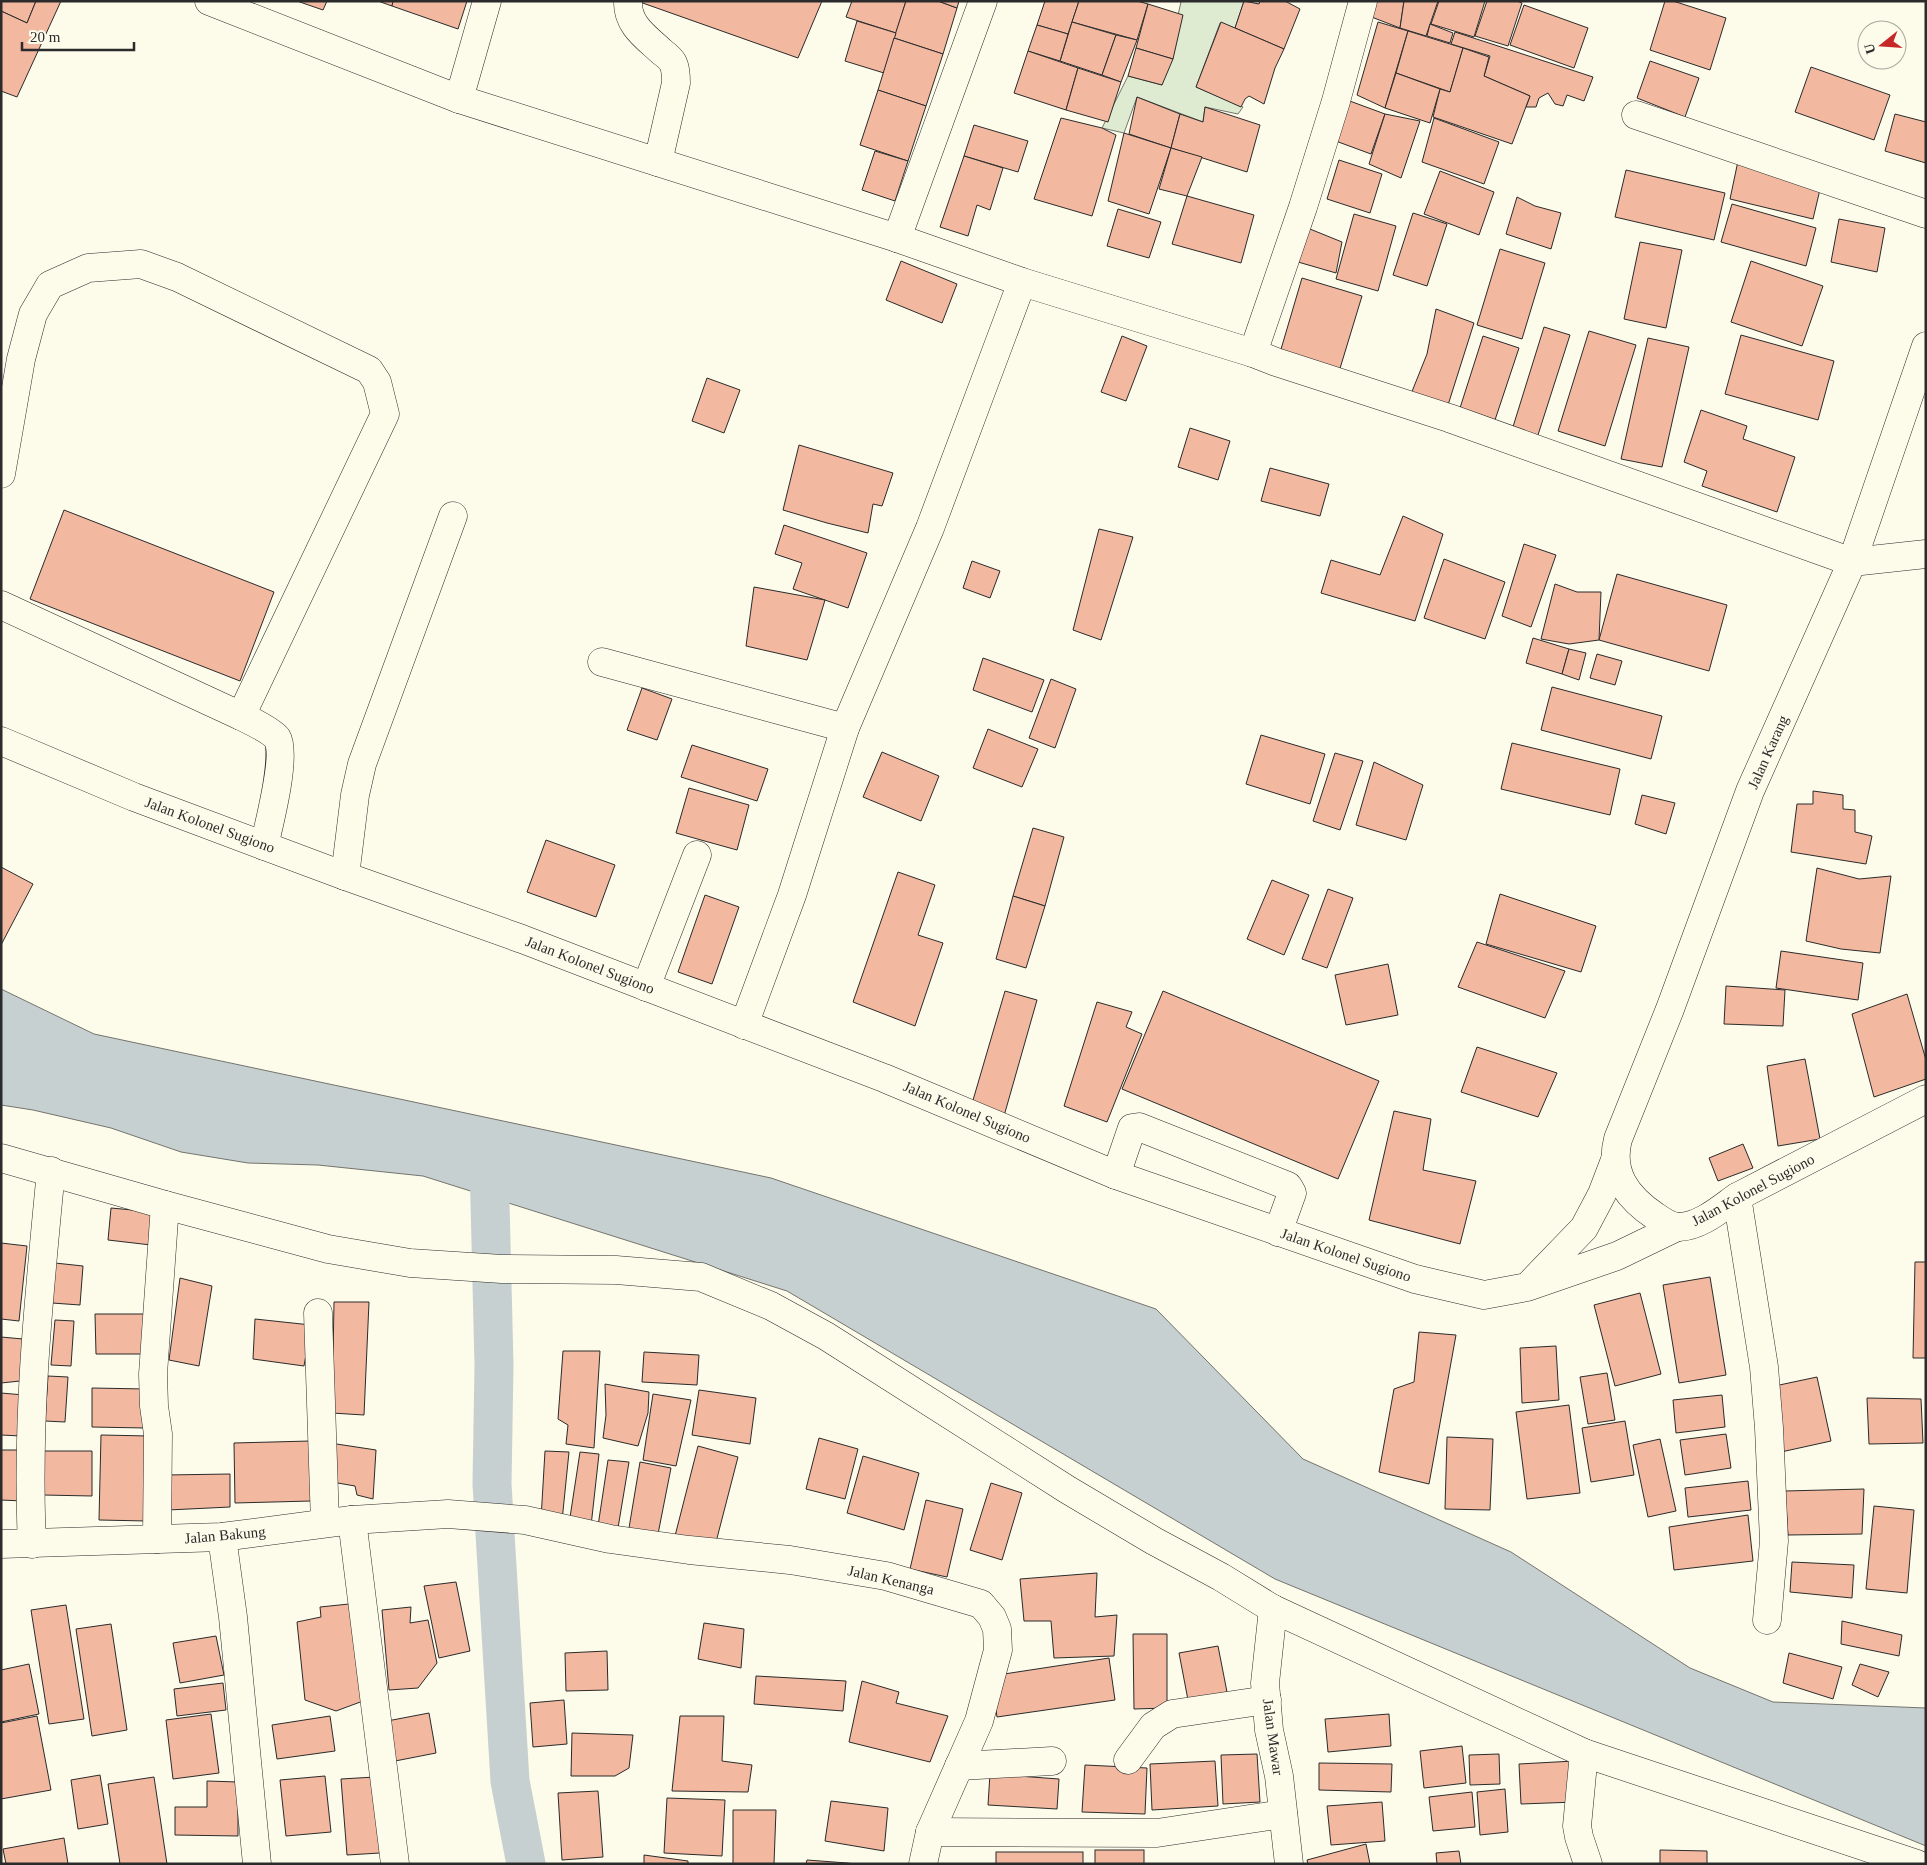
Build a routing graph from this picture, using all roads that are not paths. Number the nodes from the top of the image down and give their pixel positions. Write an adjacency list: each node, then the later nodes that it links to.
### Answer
1 (209, 1): 6 (street)
2 (487, 1): 6 (street)
3 (628, 1): 8 (street)
4 (983, 1): 10 (street)
5 (1364, 1): 13 (street)
6 (458, 99): 8 (street)
7 (1636, 115): 9 (street)
8 (658, 162): 10 (street)
9 (1926, 214)
10 (897, 238): 11 (street)
11 (1022, 282): 13 (street); 21 (street)
12 (1926, 346): 17 (street, Jalan Karang)
13 (1254, 353): 17 (street)
14 (1, 474): 20 (street)
15 (454, 516): 25 (street)
16 (1926, 554): 17 (street)
17 (1852, 562): 30 (street, Jalan Karang)
18 (1, 605): 20 (street)
19 (602, 662): 21 (street)
20 (241, 716): 23 (street)
21 (845, 728): 27 (street)
22 (1, 741): 23 (street, Jalan Kolonel Sugiono)
23 (264, 846): 25 (street, Jalan Kolonel Sugiono)
24 (697, 855): 26 (street)
25 (345, 876): 26 (street, Jalan Kolonel Sugiono)
26 (646, 987): 27 (street, Jalan Kolonel Sugiono)
27 (744, 1025): 32 (street, Jalan Kolonel Sugiono)
28 (1926, 1100): 33 (street, Jalan Kolonel Sugiono)
29 (1, 1158): 31 (street)
30 (1614, 1160): 35 (street); 37 (street, Jalan Karang)
31 (51, 1171): 34 (street); 45 (street)
32 (1116, 1175): 36 (street, Jalan Kolonel Sugiono); 36 (street)
33 (1737, 1196): 35 (street, Jalan Kolonel Sugiono); 47 (street)
34 (165, 1205): 43 (street); 46 (street)
35 (1677, 1227): 37 (street, Jalan Kolonel Sugiono)
36 (1278, 1232): 37 (street, Jalan Kolonel Sugiono)
37 (1527, 1287)
38 (318, 1313): 41 (street)
39 (448, 1514): 40 (street, Jalan Bakung); 52 (street, Jalan Kenanga)
40 (352, 1520): 41 (street, Jalan Bakung); 56 (street)
41 (325, 1523): 42 (street, Jalan Bakung)
42 (222, 1537): 43 (street, Jalan Bakung); 55 (street)
43 (158, 1540): 45 (street, Jalan Bakung)
44 (1, 1544): 45 (street, Jalan Bakung)
45 (32, 1544)
46 (1274, 1610): 48 (street, Jalan Mawar); 49 (street)
47 (1767, 1620)
48 (1267, 1700): 50 (street); 53 (street, Jalan Mawar)
49 (1584, 1753): 59 (street); 60 (street)
50 (1128, 1760)
51 (1052, 1761): 52 (street)
52 (959, 1766): 54 (street, Jalan Kenanga)
53 (1283, 1814): 54 (street); 58 (street, Jalan Mawar)
54 (930, 1832): 57 (street, Jalan Kenanga)
55 (257, 1864)
56 (395, 1864)
57 (923, 1864)
58 (1289, 1864)
59 (1588, 1864)
60 (1917, 1864)

